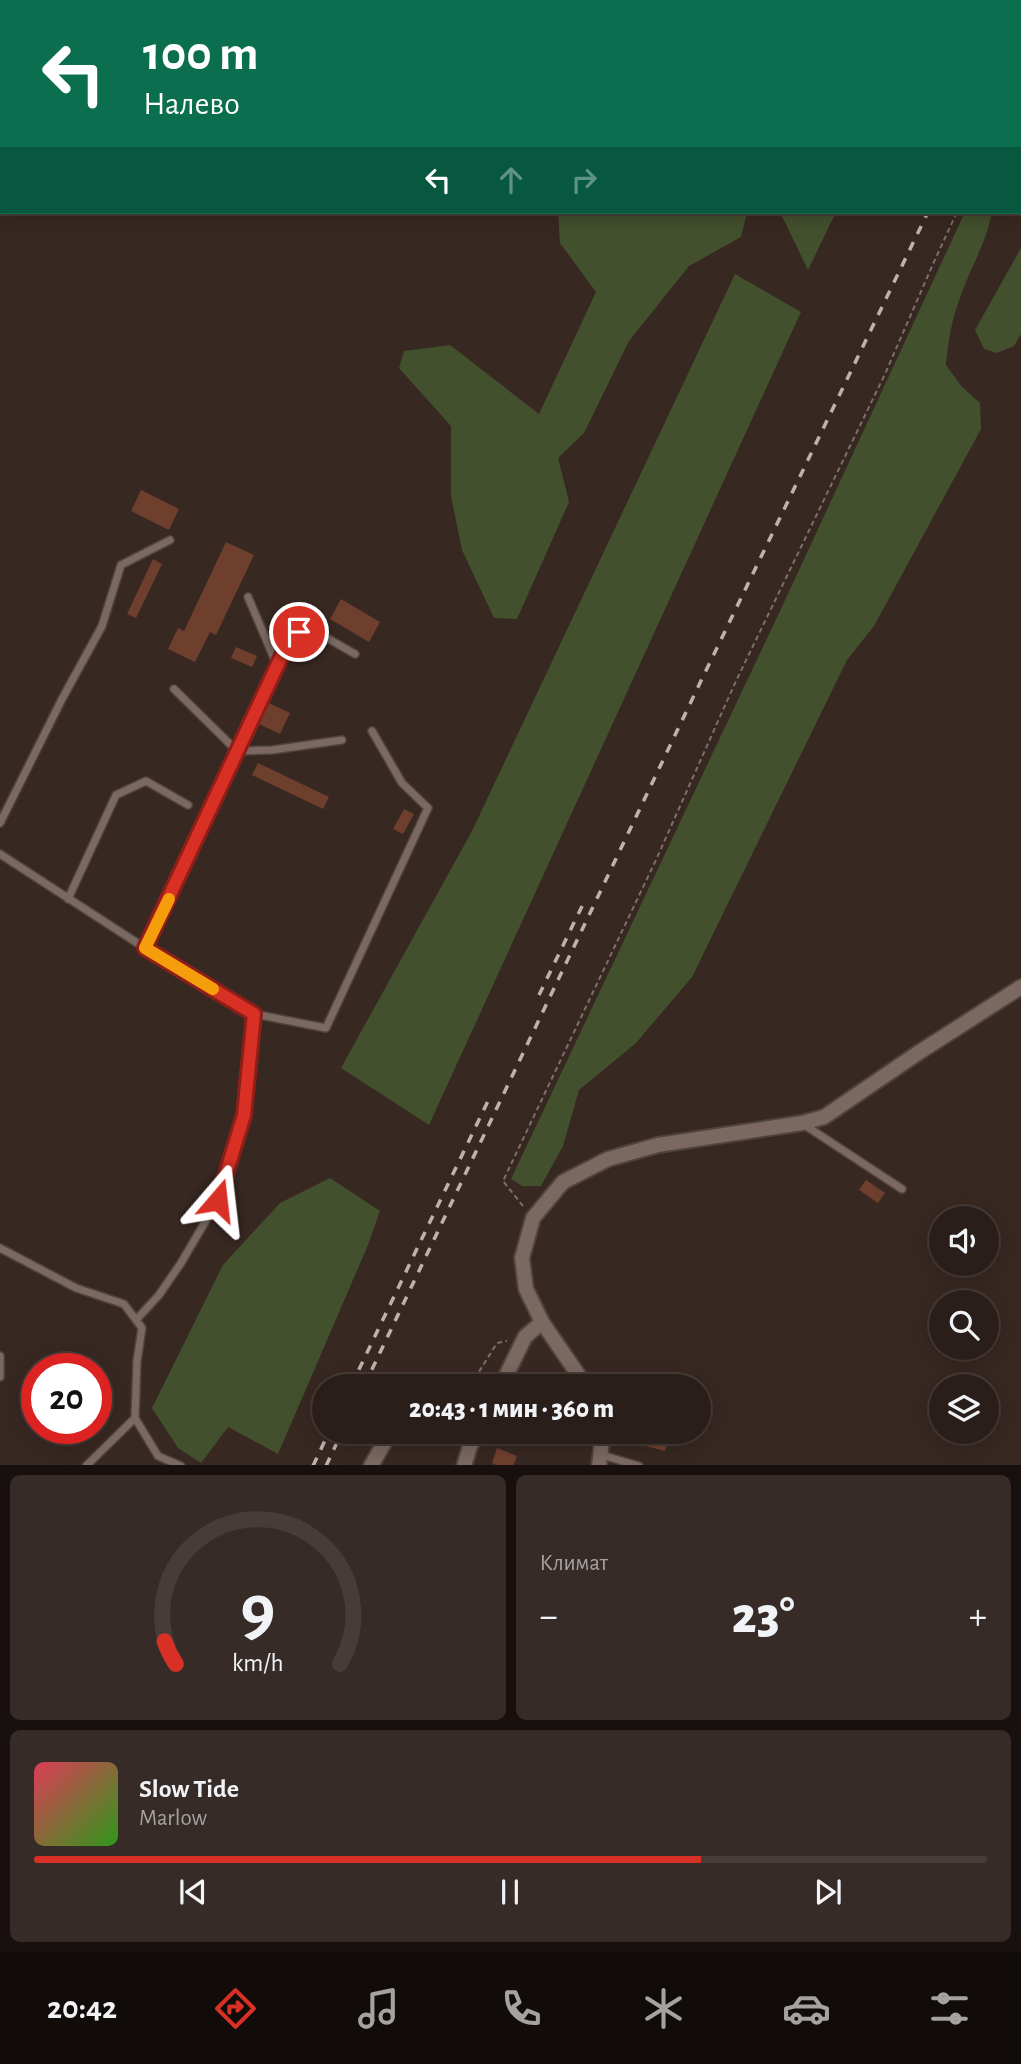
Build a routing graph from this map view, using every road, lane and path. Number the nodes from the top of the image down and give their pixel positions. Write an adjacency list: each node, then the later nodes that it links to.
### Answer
1 (956, 214): 19 (path)
2 (170, 540): 11 (lane)
3 (248, 597): 5 (lane)
4 (355, 654): 5 (lane)
5 (278, 664): 9 (lane)
6 (174, 689): 9 (lane)
7 (372, 731): 16 (lane)
8 (342, 740): 9 (lane)
9 (237, 751): 14 (lane)
10 (187, 805): 13 (lane)
11 (0, 823)
12 (0, 854): 13 (lane)
13 (68, 899): 14 (lane)
14 (145, 948): 16 (lane)
15 (1021, 987): 17 (street)
16 (254, 1014): 21 (lane)
17 (802, 1123): 18 (lane); 19 (street)
18 (902, 1189)
19 (533, 1218): 22 (street)
20 (0, 1248): 21 (lane)
21 (136, 1320): 29 (lane)
22 (541, 1322): 23 (street); 27 (street)
23 (525, 1337): 25 (path); 26 (street)
24 (0, 1356): 28 (lane)
25 (478, 1374)
26 (507, 1374)
27 (578, 1374)
28 (0, 1377)
29 (135, 1418): 33 (lane); 34 (lane)
30 (383, 1444): 35 (street)
31 (473, 1444): 36 (street)
32 (601, 1460): 37 (lane)
33 (86, 1465)
34 (181, 1465)
35 (371, 1465)
36 (464, 1465)
37 (639, 1465)

